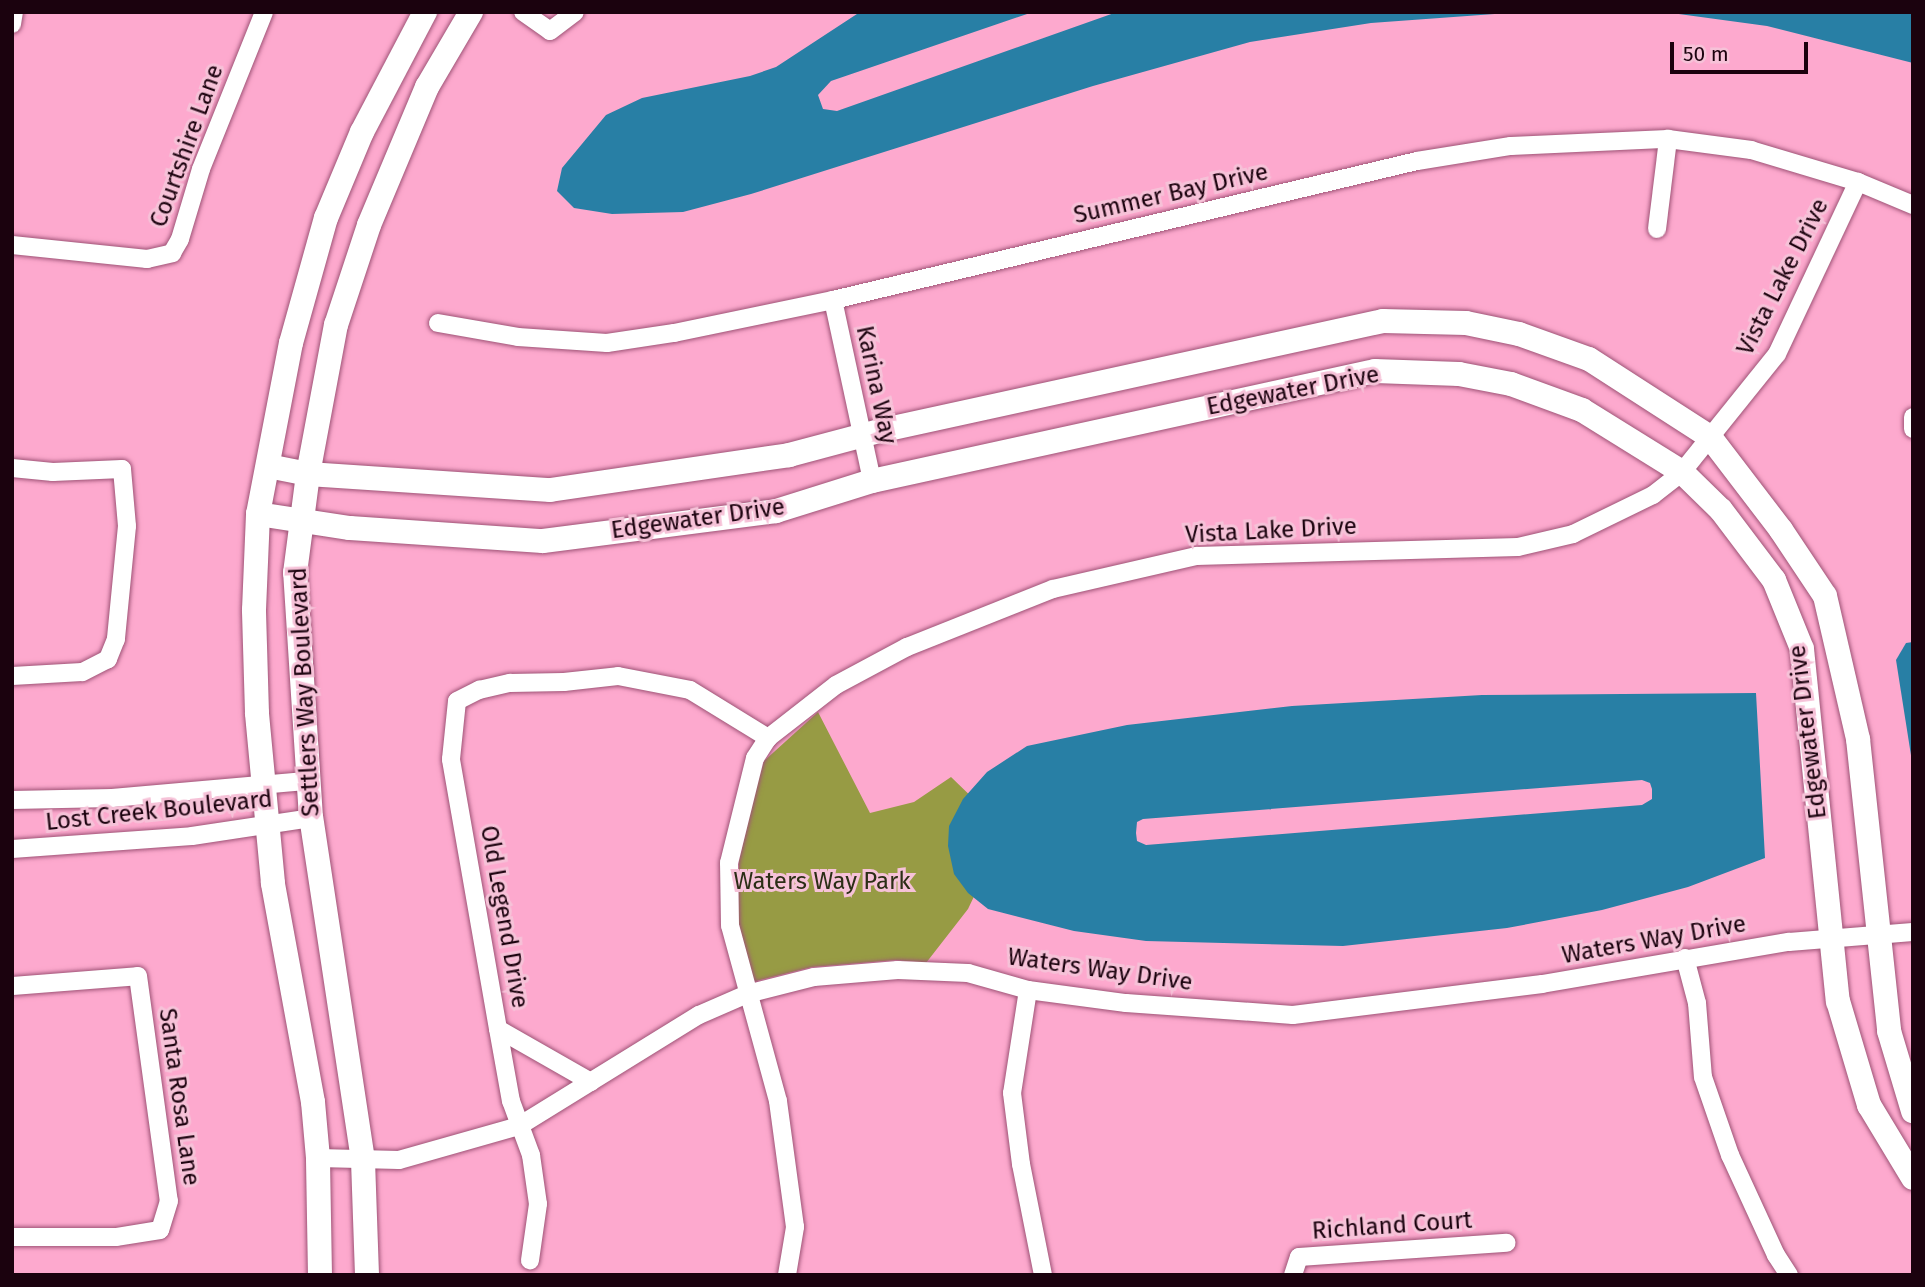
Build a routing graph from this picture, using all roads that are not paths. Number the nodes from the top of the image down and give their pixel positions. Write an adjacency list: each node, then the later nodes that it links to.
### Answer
1 (14, 12): 7 (street)
2 (264, 12): 12 (street, Courtshire Lane)
3 (425, 12): 19 (street, Settlers Way Boulevard)
4 (471, 12): 22 (street, Settlers Way Boulevard)
5 (523, 12): 6 (street)
6 (575, 12)
7 (12, 24)
8 (1668, 139): 9 (street, Summer Bay Drive); 11 (street); 13 (street, Summer Bay Drive)
9 (1858, 183): 10 (street, Summer Bay Drive); 18 (street, Vista Lake Drive)
10 (1913, 205)
11 (1657, 229)
12 (12, 245)
13 (833, 300): 14 (street, Summer Bay Drive); 17 (street, Karina Way)
14 (438, 323)
15 (1913, 417): 16 (street)
16 (1913, 429)
17 (862, 436): 18 (street, Edgewater Drive); 22 (street, Edgewater Drive); 23 (street, Karina Way)
18 (1710, 437): 21 (street, Vista Lake Drive); 35 (street, Edgewater Drive)
19 (268, 466): 22 (street, Edgewater Drive); 24 (street, Settlers Way Boulevard)
20 (12, 468): 26 (street)
21 (1682, 472): 23 (street, Edgewater Drive); 27 (street, Vista Lake Drive); 36 (street, Edgewater Drive)
22 (308, 474): 25 (street, Settlers Way Boulevard)
23 (872, 481): 25 (street, Edgewater Drive)
24 (258, 514): 25 (street, Edgewater Drive); 29 (street, Settlers Way Boulevard)
25 (303, 522): 28 (street, Settlers Way Boulevard)
26 (12, 676)
27 (768, 738): 40 (street, Vista Lake Drive); 41 (street, Old Legend Drive)
28 (308, 780): 29 (street, Lost Creek Boulevard); 31 (street, Settlers Way Boulevard)
29 (265, 785): 30 (street, Lost Creek Boulevard); 32 (street, Settlers Way Boulevard)
30 (12, 800)
31 (311, 818): 32 (street, Lost Creek Boulevard); 46 (street, Settlers Way Boulevard)
32 (270, 824): 33 (street, Lost Creek Boulevard); 45 (street, Settlers Way Boulevard)
33 (12, 849)
34 (1913, 932): 35 (street, Waters Way Drive)
35 (1880, 935): 36 (street, Waters Way Drive); 43 (street, Edgewater Drive)
36 (1832, 940): 37 (street, Waters Way Drive); 47 (street, Edgewater Drive)
37 (1685, 958): 39 (street, Waters Way Drive); 56 (street)
38 (12, 986): 48 (street, Santa Rosa Lane)
39 (1028, 990): 40 (street, Waters Way Drive); 54 (street)
40 (747, 994): 42 (street, Waters Way Drive); 53 (street, Vista Lake Drive)
41 (498, 1029): 42 (street, Old Legend Drive); 44 (street)
42 (592, 1082): 44 (street, Waters Way Drive)
43 (1913, 1111)
44 (519, 1126): 46 (street, Waters Way Drive); 50 (street)
45 (318, 1158): 46 (street, Waters Way Drive); 51 (street, Settlers Way Boulevard)
46 (363, 1160): 52 (street, Settlers Way Boulevard)
47 (1913, 1178)
48 (12, 1237)
49 (1507, 1243): 55 (street, Richland Court)
50 (530, 1261)
51 (320, 1275)
52 (367, 1275)
53 (787, 1275)
54 (1043, 1275)
55 (1293, 1275)
56 (1789, 1275)

